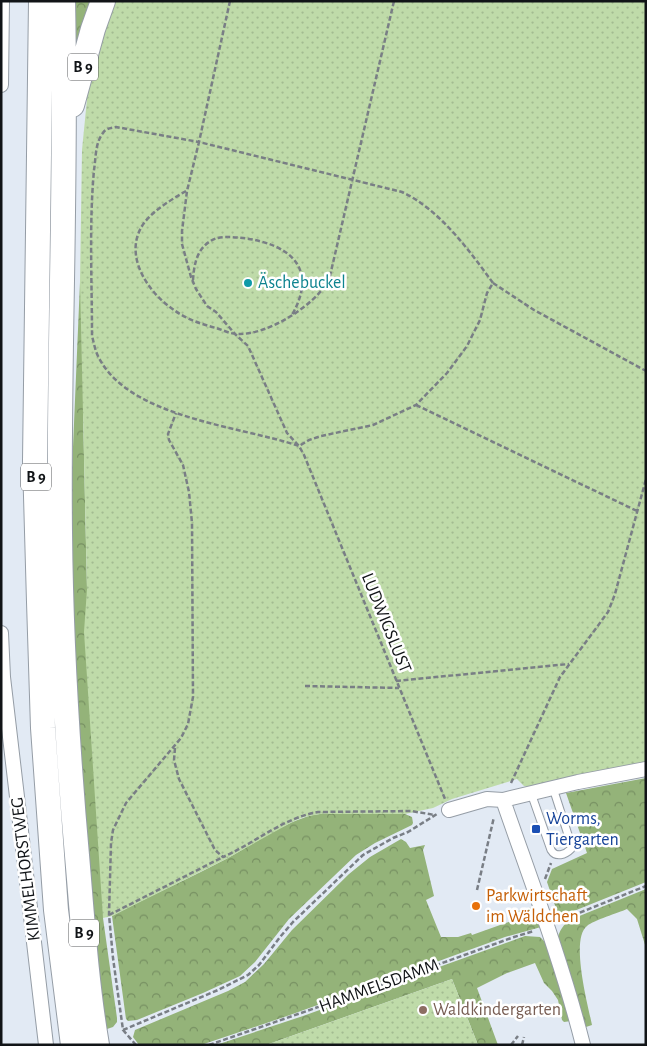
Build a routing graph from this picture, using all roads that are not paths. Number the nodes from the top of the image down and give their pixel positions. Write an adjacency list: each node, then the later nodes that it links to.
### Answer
1 (2, 1): 5 (street)
2 (41, 1): 14 (highway, B 9)
3 (63, 1): 6 (highway)
4 (103, 1): 6 (highway, B 9)
5 (1, 85)
6 (64, 133): 15 (highway, B 9)
7 (1, 633): 13 (street, KIMMELHORSTWEG)
8 (646, 769): 9 (street)
9 (553, 788): 10 (street); 10 (lane)
10 (531, 793): 11 (street)
11 (503, 800): 12 (street); 16 (street)
12 (449, 810)
13 (46, 1045)
14 (73, 1045)
15 (97, 1045)
16 (583, 1045)

